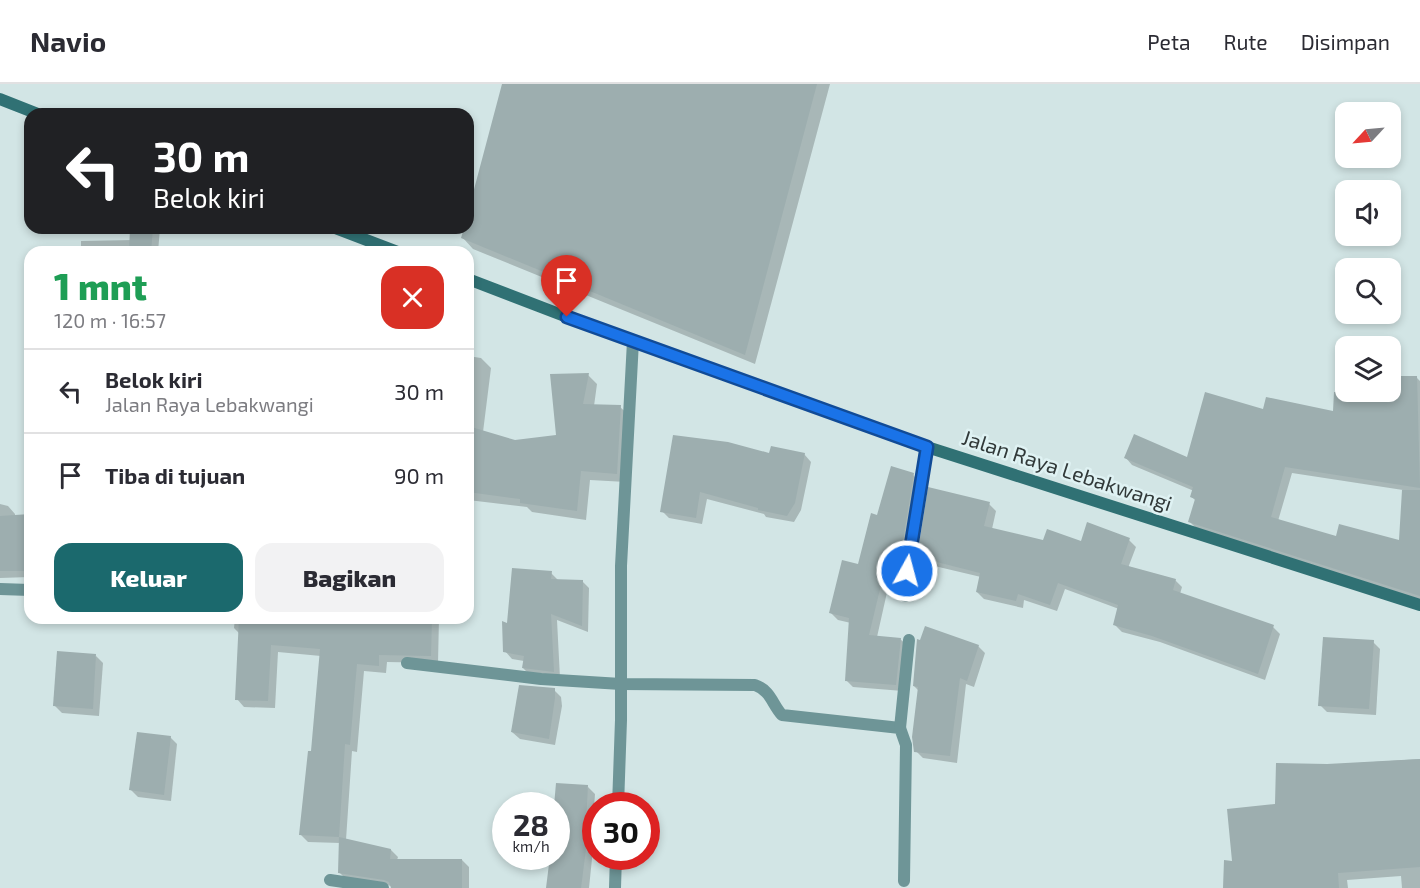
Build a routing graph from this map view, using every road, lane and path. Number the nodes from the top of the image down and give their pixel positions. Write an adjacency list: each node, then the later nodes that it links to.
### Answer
1 (0, 99): 2 (main road)
2 (24, 108)
3 (351, 234): 4 (main road)
4 (382, 246)
5 (474, 281): 6 (main road, Jalan Raya Lebakwangi)
6 (633, 341): 7 (main road, Jalan Raya Lebakwangi); 14 (street)
7 (927, 447): 10 (street); 11 (main road, Jalan Raya Lebakwangi)
8 (0, 589): 9 (street)
9 (24, 590)
10 (905, 596)
11 (1420, 605)
12 (909, 640): 15 (street)
13 (407, 663): 14 (street)
14 (621, 684): 15 (street); 16 (street)
15 (900, 728): 19 (street)
16 (618, 792)
17 (616, 870): 21 (street)
18 (330, 880): 20 (street)
19 (904, 881)
20 (383, 888)
21 (615, 888)

